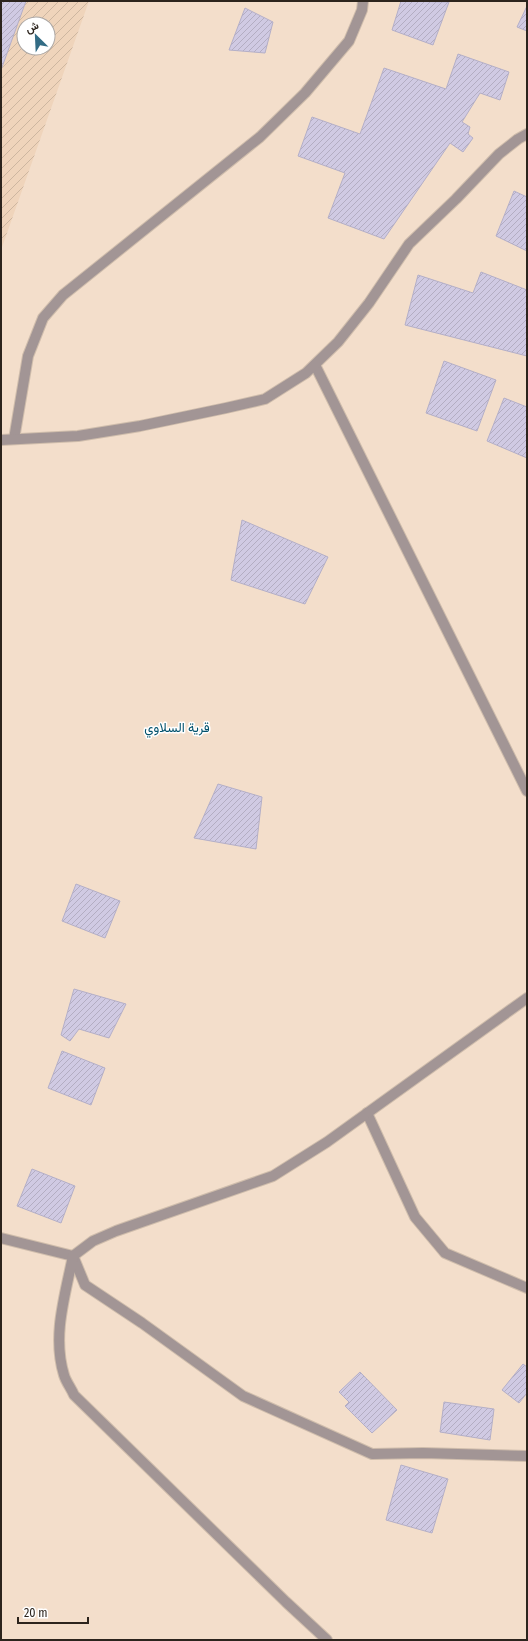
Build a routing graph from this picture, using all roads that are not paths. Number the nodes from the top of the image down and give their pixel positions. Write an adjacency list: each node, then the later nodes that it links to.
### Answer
1 (363, 1): 4 (street)
2 (527, 134): 3 (street)
3 (315, 365): 4 (street); 6 (street)
4 (14, 439): 5 (street)
5 (1, 440)
6 (527, 791)
7 (527, 998): 8 (street)
8 (367, 1112): 10 (street); 11 (street)
9 (1, 1238): 10 (street)
10 (73, 1256): 12 (street); 13 (street)
11 (527, 1288)
12 (527, 1456)
13 (327, 1640)

